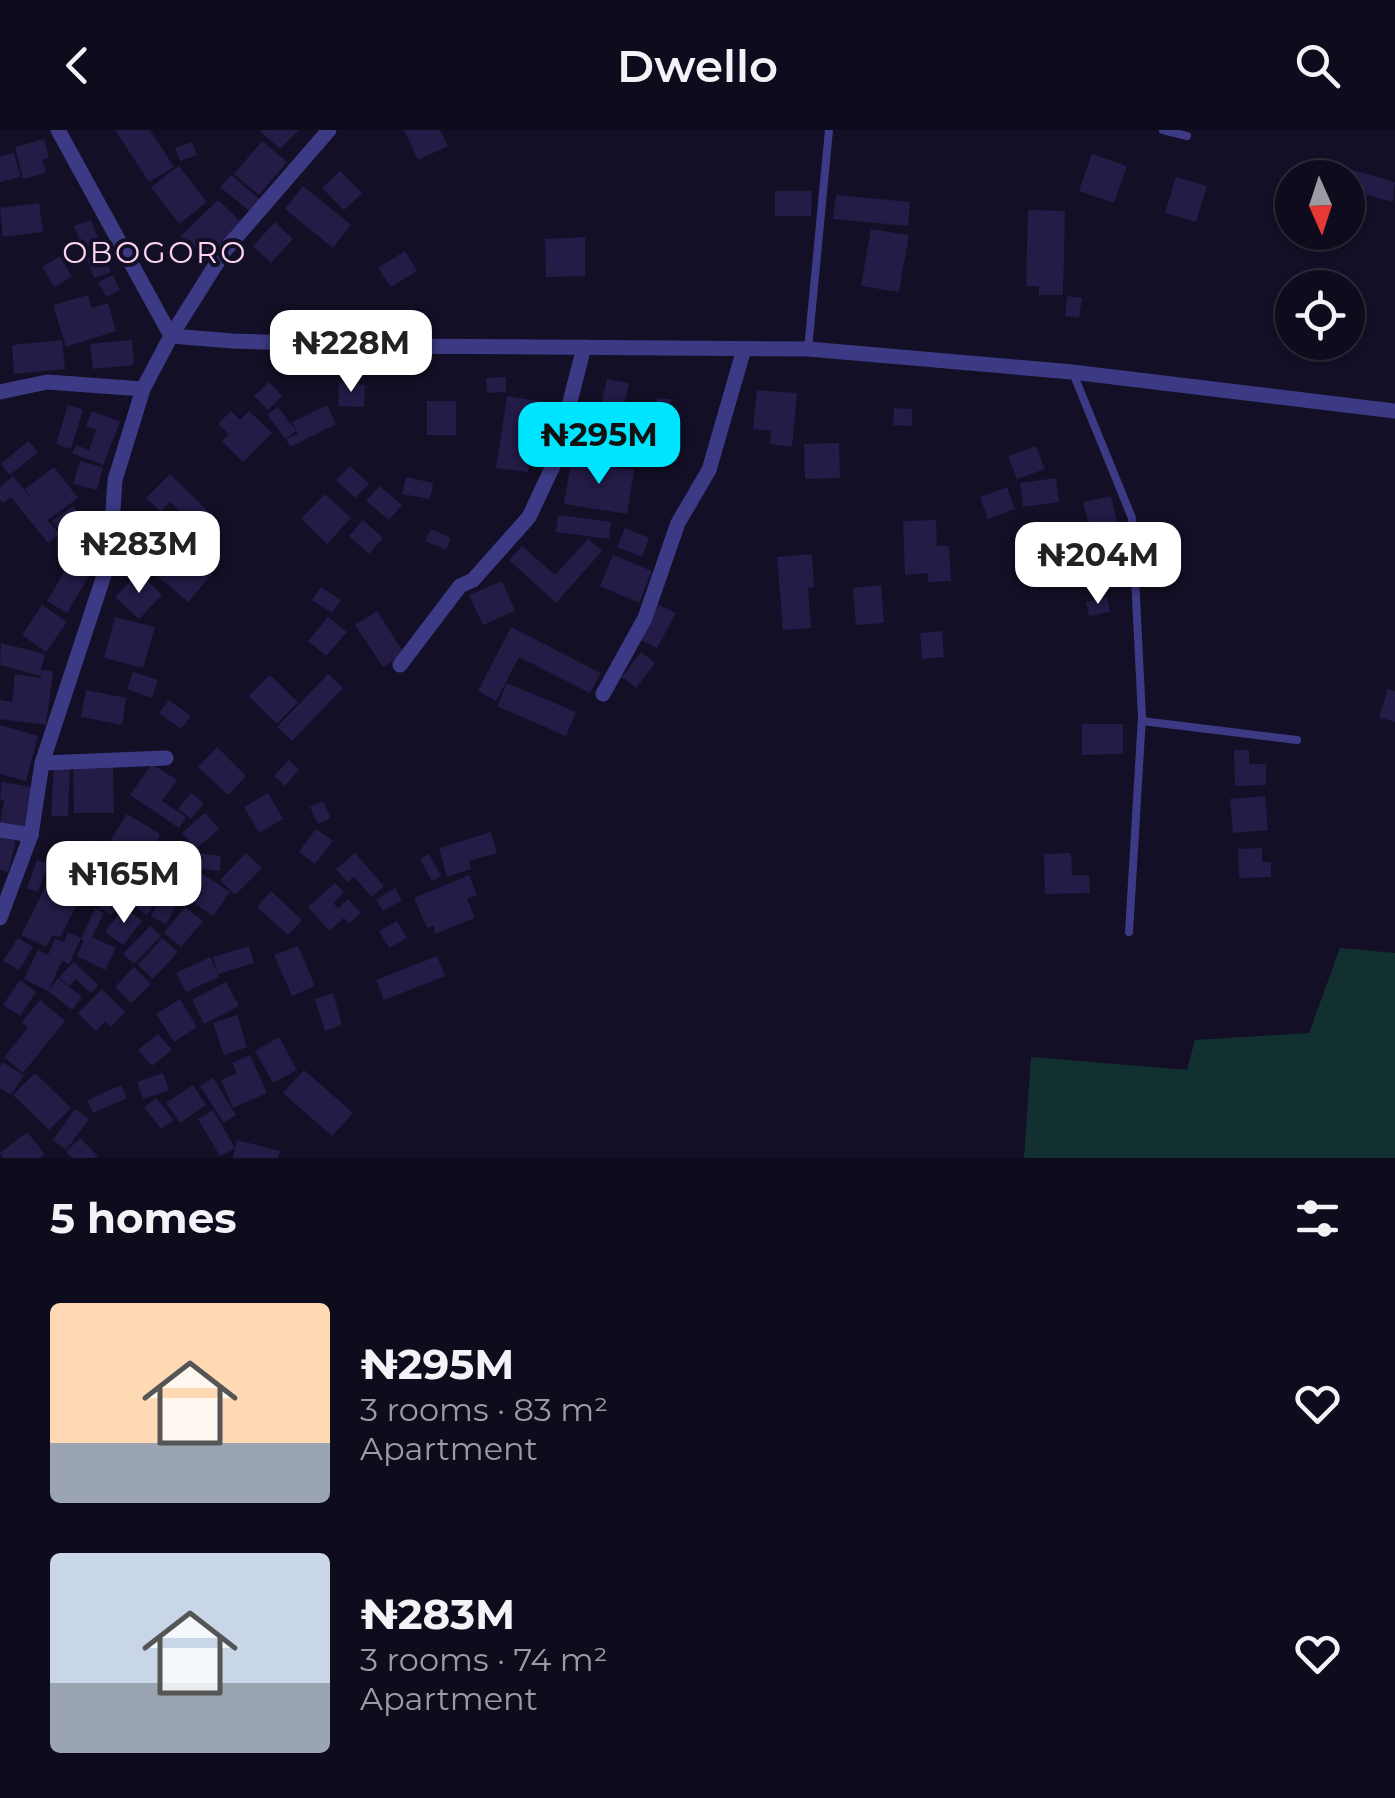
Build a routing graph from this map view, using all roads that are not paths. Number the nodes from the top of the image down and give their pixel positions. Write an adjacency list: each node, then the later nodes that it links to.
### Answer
1 (58, 130): 6 (street)
2 (329, 130): 6 (street)
3 (829, 130): 9 (lane)
4 (1163, 130): 5 (lane)
5 (1187, 136)
6 (171, 336): 7 (street); 11 (street)
7 (584, 348): 8 (street); 14 (street)
8 (744, 349): 9 (street); 15 (street)
9 (808, 349): 10 (street)
10 (1072, 372): 13 (street); 16 (lane)
11 (143, 389): 12 (street); 19 (street)
12 (0, 392)
13 (1395, 411)
14 (400, 664)
15 (603, 694)
16 (1142, 722): 17 (lane); 23 (lane)
17 (1297, 740)
18 (166, 758): 19 (street)
19 (42, 763): 21 (street)
20 (0, 830): 21 (street)
21 (31, 835): 22 (street)
22 (0, 918)
23 (1129, 932)

